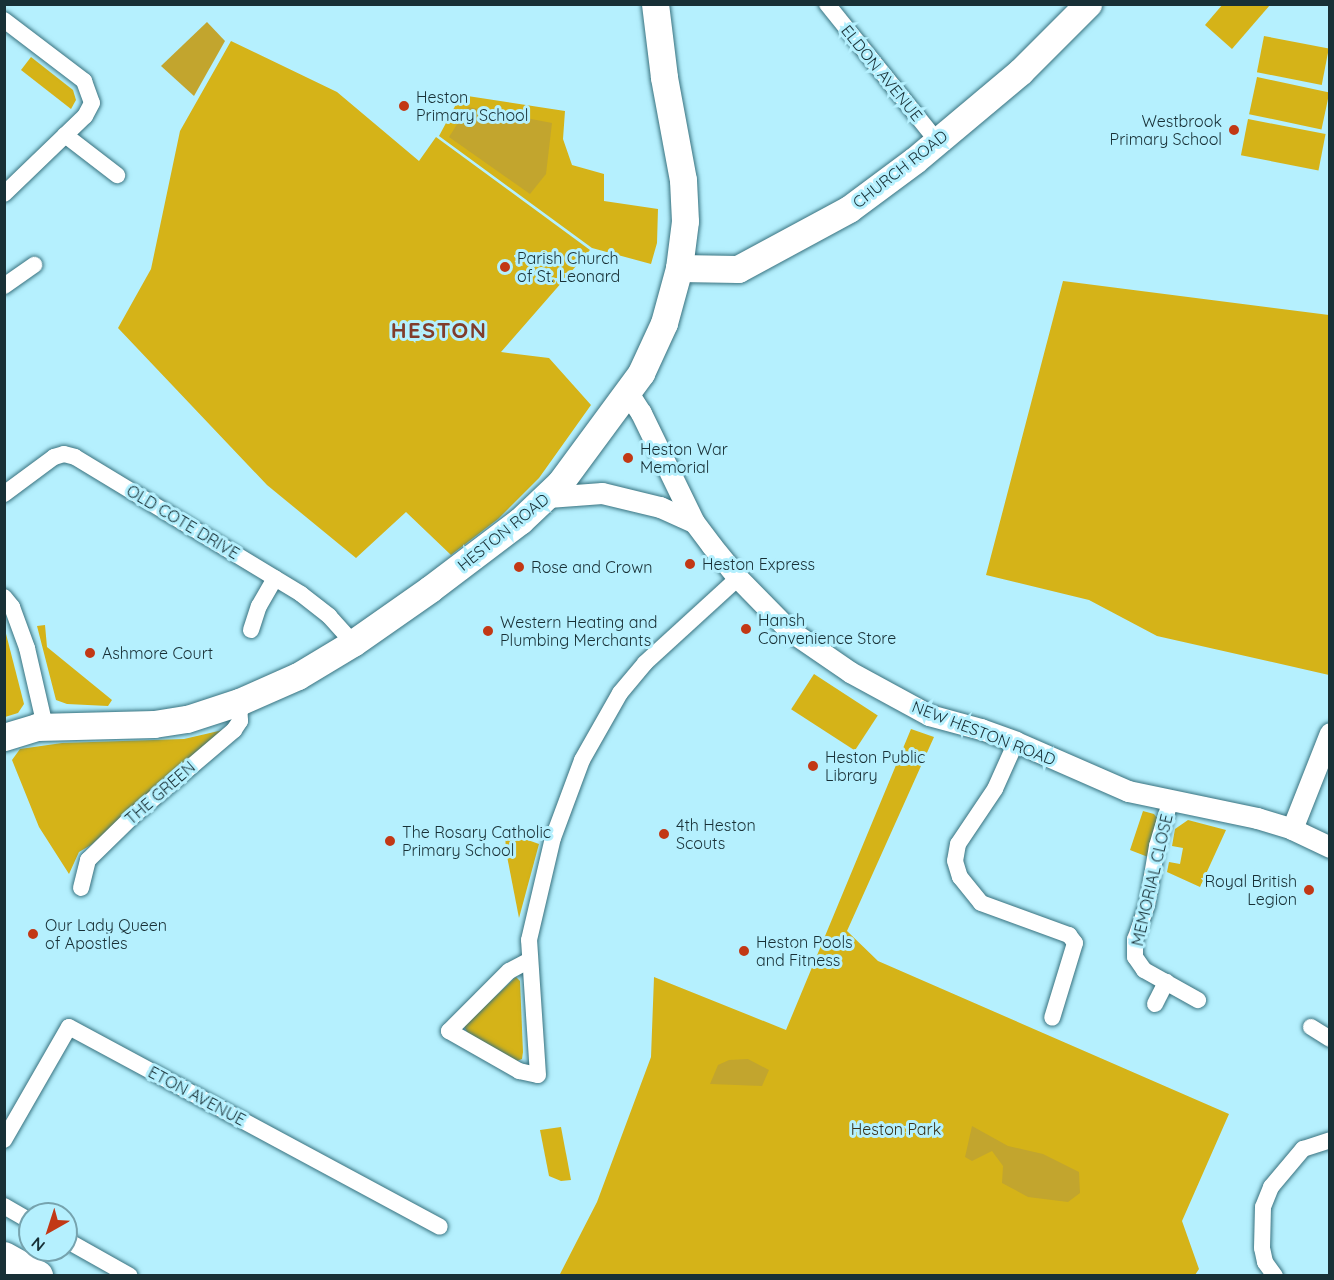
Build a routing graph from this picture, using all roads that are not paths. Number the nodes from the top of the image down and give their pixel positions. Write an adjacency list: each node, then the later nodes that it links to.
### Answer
1 (655, 4): 10 (main road, HESTON ROAD)
2 (827, 4): 6 (street, ELDON AVENUE)
3 (1088, 4): 6 (main road, CHURCH ROAD)
4 (4, 20): 5 (street)
5 (65, 135): 7 (street); 8 (street)
6 (937, 141): 10 (main road, CHURCH ROAD)
7 (117, 175)
8 (4, 194)
9 (33, 265): 11 (street)
10 (679, 268): 12 (main road, HESTON ROAD)
11 (4, 286)
12 (628, 393): 13 (main road, HESTON ROAD); 17 (street, NEW HESTON ROAD)
13 (571, 469): 14 (street, NEW HESTON ROAD); 16 (main road, HESTON ROAD)
14 (602, 493): 16 (street, NEW HESTON ROAD); 17 (street, NEW HESTON ROAD)
15 (4, 494): 18 (street, OLD COTE DRIVE)
16 (548, 497): 22 (main road, HESTON ROAD)
17 (694, 522): 19 (street, NEW HESTON ROAD)
18 (275, 578): 21 (street); 22 (street, OLD COTE DRIVE)
19 (738, 578): 27 (street, NEW HESTON ROAD); 32 (street)
20 (4, 597): 24 (street)
21 (251, 630)
22 (353, 643): 23 (main road, HESTON ROAD)
23 (239, 702): 24 (main road, HESTON ROAD); 31 (street, THE GREEN)
24 (45, 726): 26 (main road, HESTON ROAD)
25 (1329, 733): 29 (street)
26 (4, 737)
27 (1016, 742): 28 (street, NEW HESTON ROAD); 36 (street)
28 (1171, 799): 29 (street, NEW HESTON ROAD); 33 (street, MEMORIAL CLOSE)
29 (1292, 829): 30 (street, NEW HESTON ROAD)
30 (1329, 847)
31 (81, 888)
32 (528, 961): 32 (street)
33 (1166, 982): 34 (street, MEMORIAL CLOSE); 35 (street)
34 (1198, 1000)
35 (1155, 1004)
36 (1052, 1018)
37 (1311, 1027): 38 (street)
38 (1329, 1039)
39 (4, 1140): 43 (street, ETON AVENUE)
40 (1329, 1140): 48 (street)
41 (4, 1206): 42 (street)
42 (18, 1214)
43 (440, 1227)
44 (78, 1247): 47 (street)
45 (4, 1258): 46 (highway)
46 (37, 1275)
47 (130, 1275)
48 (1275, 1275)

